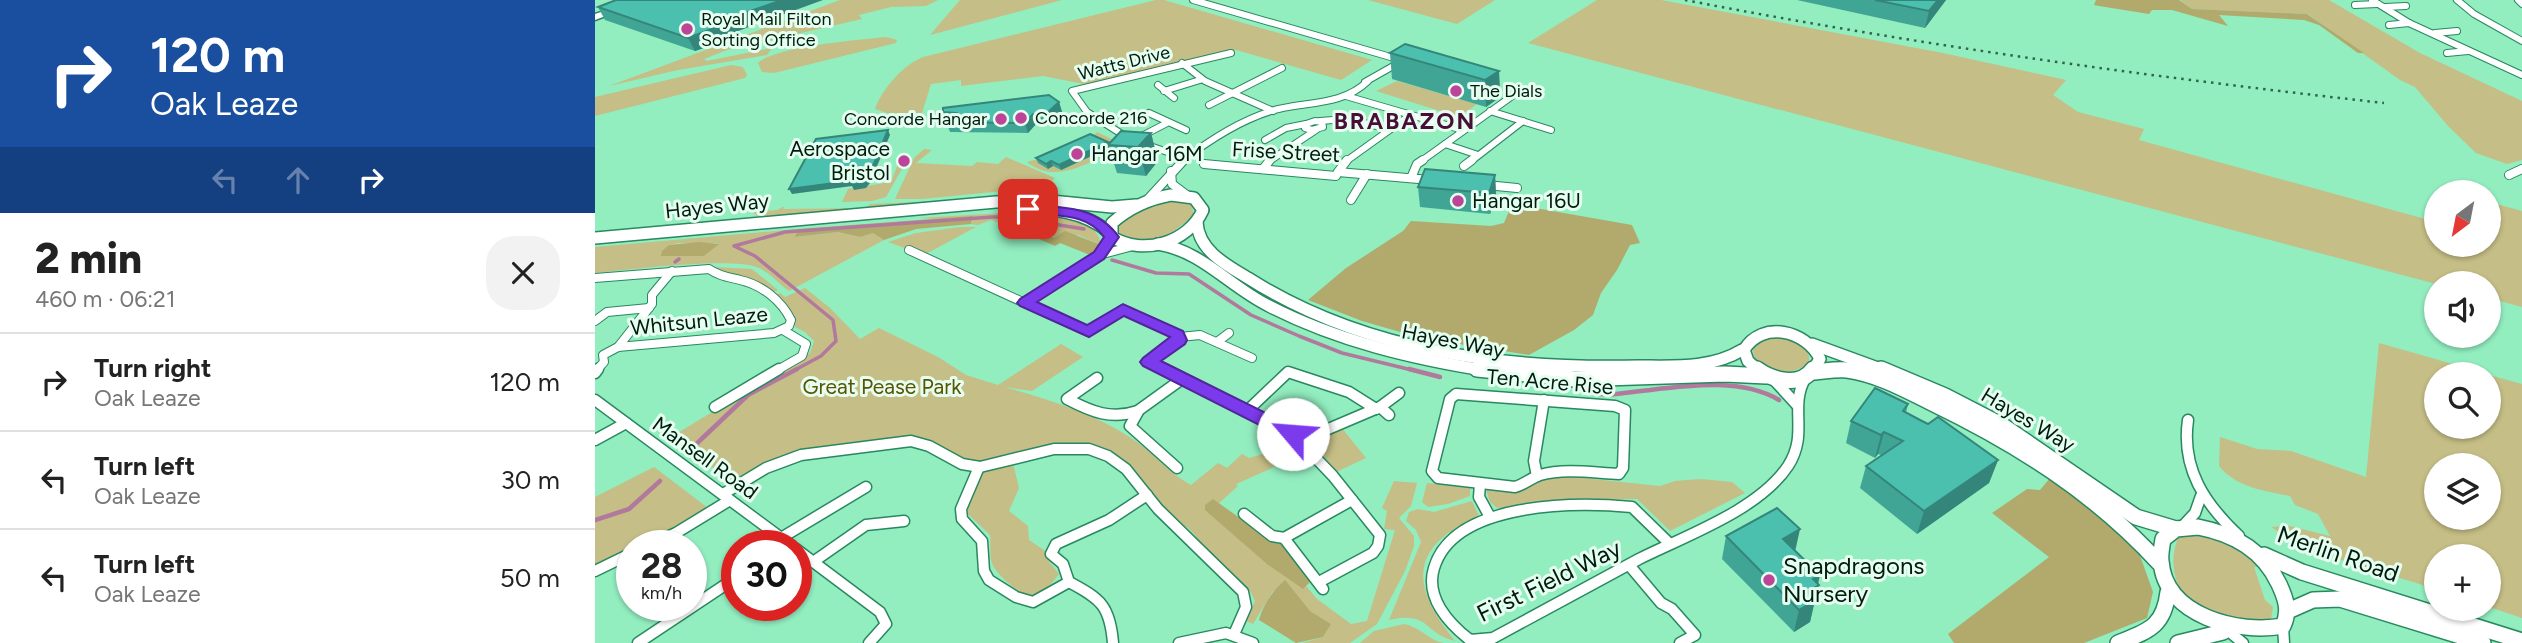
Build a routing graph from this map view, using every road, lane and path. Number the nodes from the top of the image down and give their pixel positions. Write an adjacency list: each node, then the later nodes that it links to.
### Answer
1 (615, 0): 12 (main road)
2 (628, 0): 12 (main road)
3 (638, 0): 12 (main road)
4 (644, 0): 12 (main road)
5 (1193, 0): 22 (street)
6 (2457, 0): 17 (street)
7 (2518, 0): 9 (street)
8 (2378, 4): 10 (street); 11 (street); 13 (street)
9 (2522, 4)
10 (2355, 5)
11 (2406, 6)
12 (595, 13)
13 (2409, 23): 14 (street); 16 (street)
14 (2391, 24)
15 (2451, 31): 16 (street)
16 (2435, 33): 18 (street)
17 (2522, 41)
18 (2469, 50): 20 (street); 25 (street)
19 (1231, 53): 23 (street, Watts Drive)
20 (2453, 53)
21 (1411, 56): 22 (street)
22 (1402, 61): 31 (street)
23 (1182, 63): 26 (street); 47 (street, Watts Drive)
24 (1282, 68): 30 (street)
25 (2522, 75)
26 (1200, 80): 29 (street); 30 (street)
27 (1158, 85): 29 (street)
28 (1503, 90): 35 (street)
29 (1164, 91): 32 (street)
30 (1233, 94): 33 (street); 34 (street)
31 (1346, 95): 34 (street); 37 (street)
32 (1174, 98)
33 (1209, 105)
34 (1273, 111): 51 (street)
35 (1490, 111): 39 (street); 45 (street)
36 (1149, 113): 40 (street)
37 (1409, 116): 44 (street); 45 (street)
38 (1319, 121): 41 (street); 43 (street); 44 (street)
39 (1523, 121): 46 (street); 50 (street)
40 (1167, 123): 42 (street); 47 (street)
41 (1306, 124): 43 (street); 48 (street)
42 (1186, 130)
43 (1315, 130): 54 (street)
44 (1390, 130): 57 (street)
45 (1463, 130): 49 (street)
46 (1551, 130)
47 (1133, 140): 51 (street)
48 (1265, 140)
49 (1445, 144): 50 (street); 61 (street)
50 (1478, 155): 53 (street)
51 (1185, 158): 56 (street)
52 (1203, 164): 54 (street, Frise Street)
53 (1464, 166)
54 (1263, 169): 57 (street, Frise Street)
55 (2522, 169): 59 (street)
56 (1171, 172): 66 (street); 67 (street)
57 (1338, 172): 58 (street, Frise Street)
58 (1367, 174): 61 (street, Frise Street); 68 (street, Frise Street)
59 (2509, 175)
60 (1499, 176): 64 (street)
61 (1411, 178): 62 (street, Frise Street)
62 (1439, 181)
63 (1480, 184): 64 (street)
64 (1494, 186): 65 (street)
65 (1517, 188)
66 (1189, 197): 67 (street); 70 (street, Hayes Way)
67 (1148, 199): 69 (street)
68 (1351, 200)
69 (1136, 205): 71 (street); 72 (street, Hayes Way)
70 (1197, 222): 74 (street); 89 (street, Hayes Way)
71 (1111, 236): 73 (street, Hayes Way); 75 (street, Hayes Way); 77 (street)
72 (595, 238)
73 (595, 244)
74 (1158, 244): 75 (street); 94 (street, Hayes Way)
75 (1133, 246): 77 (street)
76 (909, 250): 80 (street)
77 (1099, 256): 80 (street)
78 (673, 271): 79 (street, Whitsun Leaze); 81 (street); 83 (street, Whitsun Leaze)
79 (595, 278)
80 (1025, 303): 85 (street)
81 (649, 308): 82 (street); 88 (street)
82 (595, 321)
83 (783, 330): 88 (street, Whitsun Leaze); 101 (street, Whitsun Leaze)
84 (1229, 333): 86 (street)
85 (1180, 337): 86 (street); 96 (street)
86 (1217, 342): 91 (street)
87 (1812, 344): 89 (street); 93 (street); 122 (street, Hayes Way)
88 (618, 347): 90 (street)
89 (1742, 350): 94 (street)
90 (599, 355): 92 (street)
91 (1251, 358)
92 (595, 373)
93 (1810, 375): 94 (street); 100 (street, First Field Way); 131 (street, Hayes Way)
94 (1768, 377): 100 (street)
95 (1097, 378): 103 (street)
96 (1182, 379): 103 (street); 104 (street)
97 (1399, 393): 102 (street)
98 (595, 400): 107 (street, Mansell Road)
99 (1544, 400): 112 (street); 112 (street, Ten Acre Rise); 113 (street, Ten Acre Rise)
100 (1797, 405): 127 (street, First Field Way)
101 (715, 407)
102 (1378, 408): 104 (street); 105 (street); 109 (street)
103 (1139, 410): 111 (street)
104 (1247, 411): 109 (street)
105 (1389, 415)
106 (2188, 419): 116 (street)
107 (626, 423): 108 (street); 117 (street, Mansell Road)
108 (595, 440)
109 (1300, 441): 118 (street)
110 (979, 467): 115 (street); 117 (street); 134 (street)
111 (1177, 468)
112 (1537, 475): 113 (street)
113 (1480, 484): 120 (street)
114 (866, 487): 125 (street)
115 (1147, 495): 134 (street); 138 (street)
116 (2201, 496): 122 (street); 128 (street)
117 (727, 497): 123 (street); 124 (street, Mansell Road)
118 (1352, 500): 126 (street); 126 (street)
119 (1244, 514): 126 (street)
120 (1490, 517): 127 (street, First Field Way); 140 (street, First Field Way)
121 (904, 521): 130 (street)
122 (2179, 528): 128 (street); 131 (street)
123 (680, 530)
124 (770, 530)
125 (803, 530)
126 (1284, 538)
127 (1669, 544): 132 (street, First Field Way)
128 (2253, 548): 137 (street); 141 (street, Merlin Road)
129 (616, 560): 133 (street)
130 (813, 562): 143 (street, Mansell Road)
131 (2159, 563): 136 (street)
132 (1629, 565): 140 (street, First Field Way); 147 (street)
133 (595, 571)
134 (1069, 582): 144 (street)
135 (721, 588): 142 (street)
136 (2168, 592): 139 (street); 148 (street)
137 (2285, 627): 139 (street); 150 (street, Merlin Road)
138 (1235, 632): 145 (street); 146 (street)
139 (2233, 636): 149 (street)
140 (1495, 640)
141 (2522, 641)
142 (638, 643)
143 (869, 643)
144 (1113, 643)
145 (1179, 643)
146 (1253, 643)
147 (1680, 643)
148 (2118, 643)
149 (2178, 643)
150 (2483, 643)

